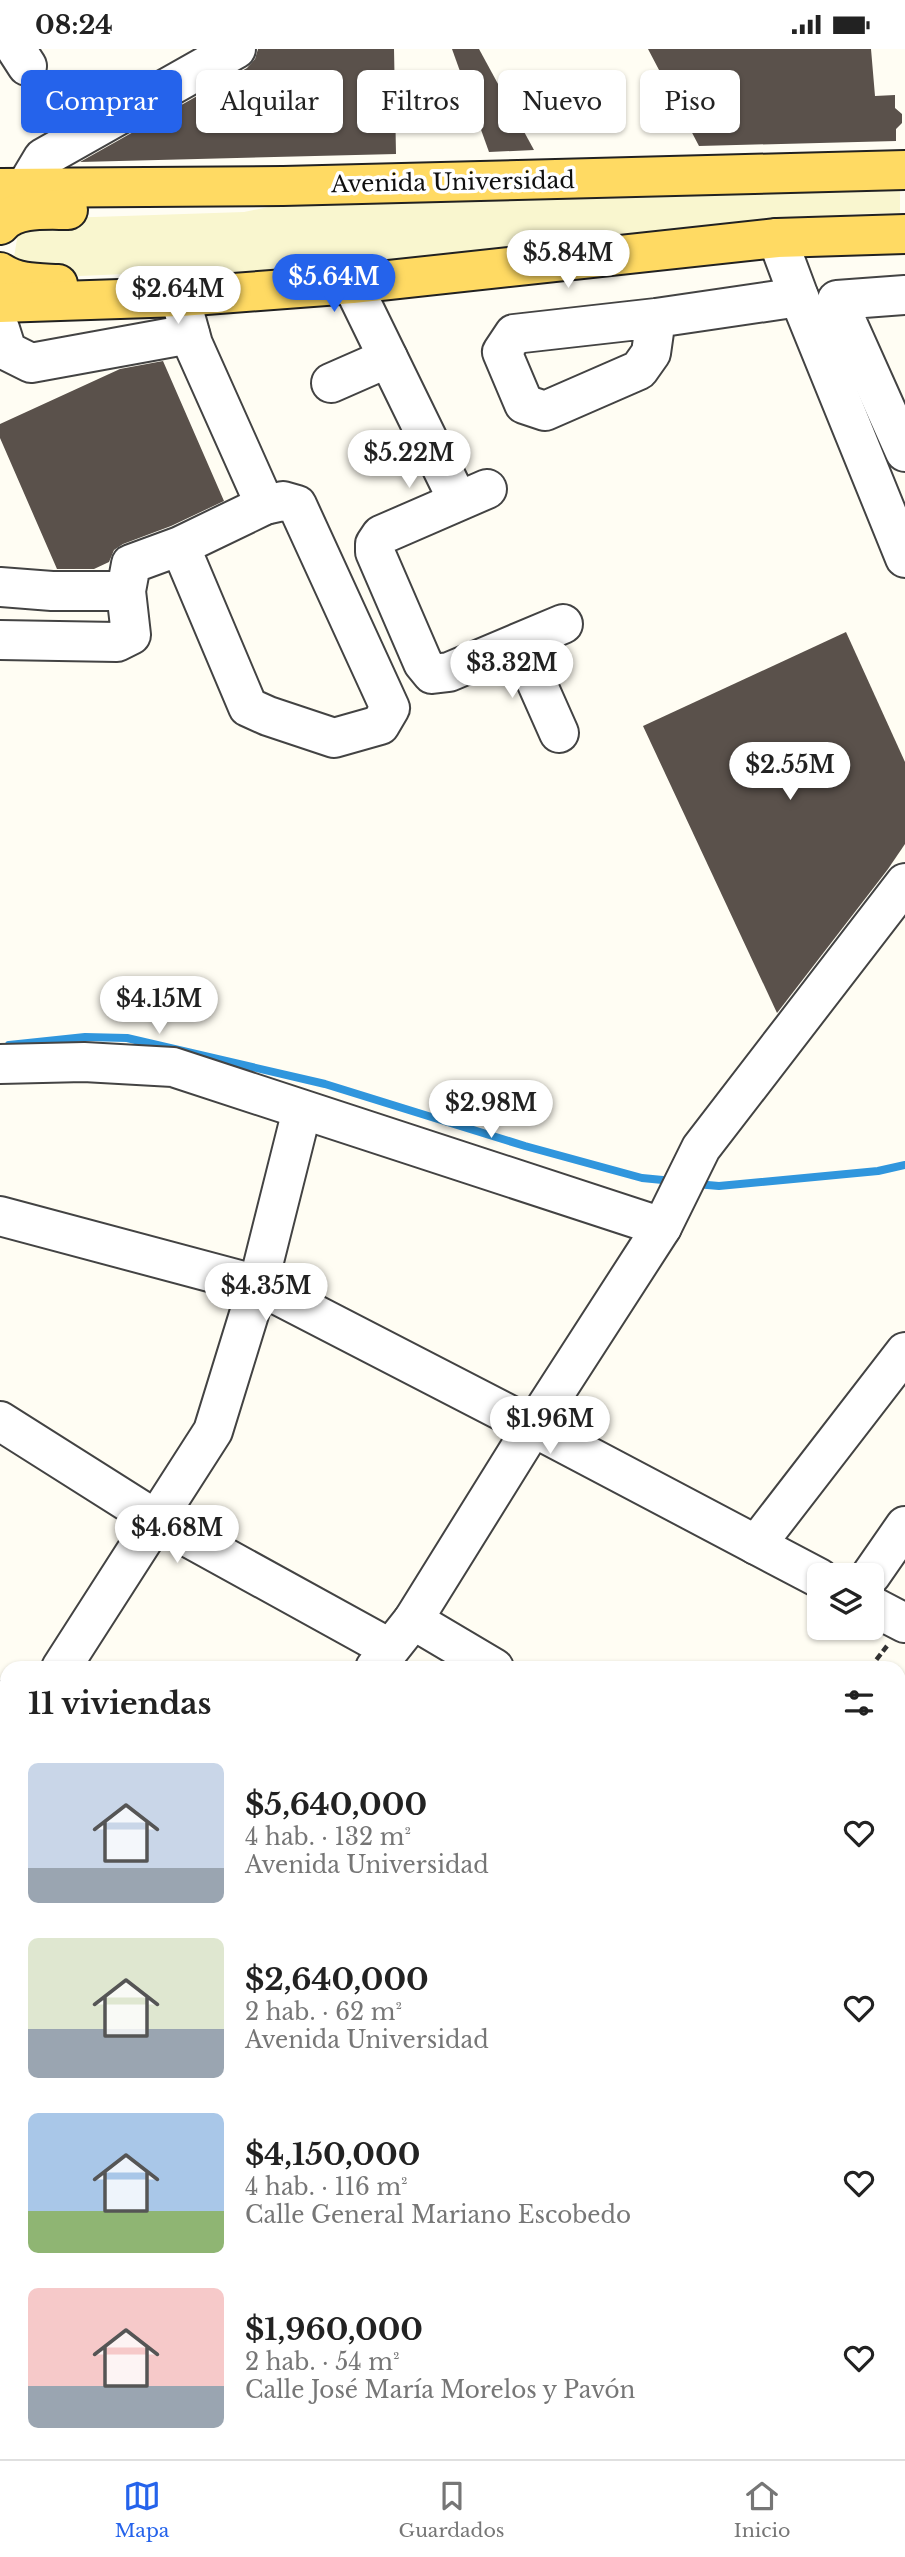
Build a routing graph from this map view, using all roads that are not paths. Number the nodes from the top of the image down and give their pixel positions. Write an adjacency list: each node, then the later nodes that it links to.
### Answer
1 (236, 49): 5 (street)
2 (905, 156): 3 (main road)
3 (888, 171): 4 (main road, Avenida Universidad)
4 (283, 186): 5 (main road, Avenida Universidad); 6 (main road)
5 (12, 188)
6 (0, 225)
7 (905, 233): 8 (main road)
8 (777, 238): 10 (main road); 13 (street)
9 (0, 272): 12 (main road)
10 (352, 284): 12 (main road); 18 (street)
11 (905, 295): 20 (street)
12 (180, 297): 14 (main road); 17 (street)
13 (799, 297): 15 (street); 24 (street)
14 (0, 303)
15 (656, 318)
16 (0, 328): 17 (street)
17 (190, 334): 22 (street)
18 (388, 358): 19 (street); 29 (street)
19 (331, 383)
20 (893, 395): 21 (street)
21 (905, 452)
22 (265, 505): 23 (street); 23 (street)
23 (180, 546): 26 (street)
24 (905, 558)
25 (0, 587): 26 (street)
26 (126, 591): 28 (street)
27 (563, 624): 29 (street)
28 (0, 640)
29 (519, 643): 30 (street)
30 (559, 733)
31 (905, 883): 35 (street)
32 (0, 1064): 33 (street)
33 (302, 1109): 35 (street); 36 (street)
34 (0, 1216): 36 (street)
35 (666, 1219): 39 (street)
36 (258, 1285): 39 (street); 40 (street)
37 (905, 1352): 42 (street)
38 (0, 1421): 40 (street)
39 (533, 1427): 42 (street); 47 (street)
40 (155, 1519): 47 (street); 48 (street)
41 (905, 1526): 43 (street)
42 (756, 1545): 44 (street)
43 (879, 1563)
44 (807, 1572)
45 (884, 1612): 46 (street)
46 (905, 1623)
47 (393, 1645): 49 (street)
48 (65, 1661)
49 (463, 1661)

